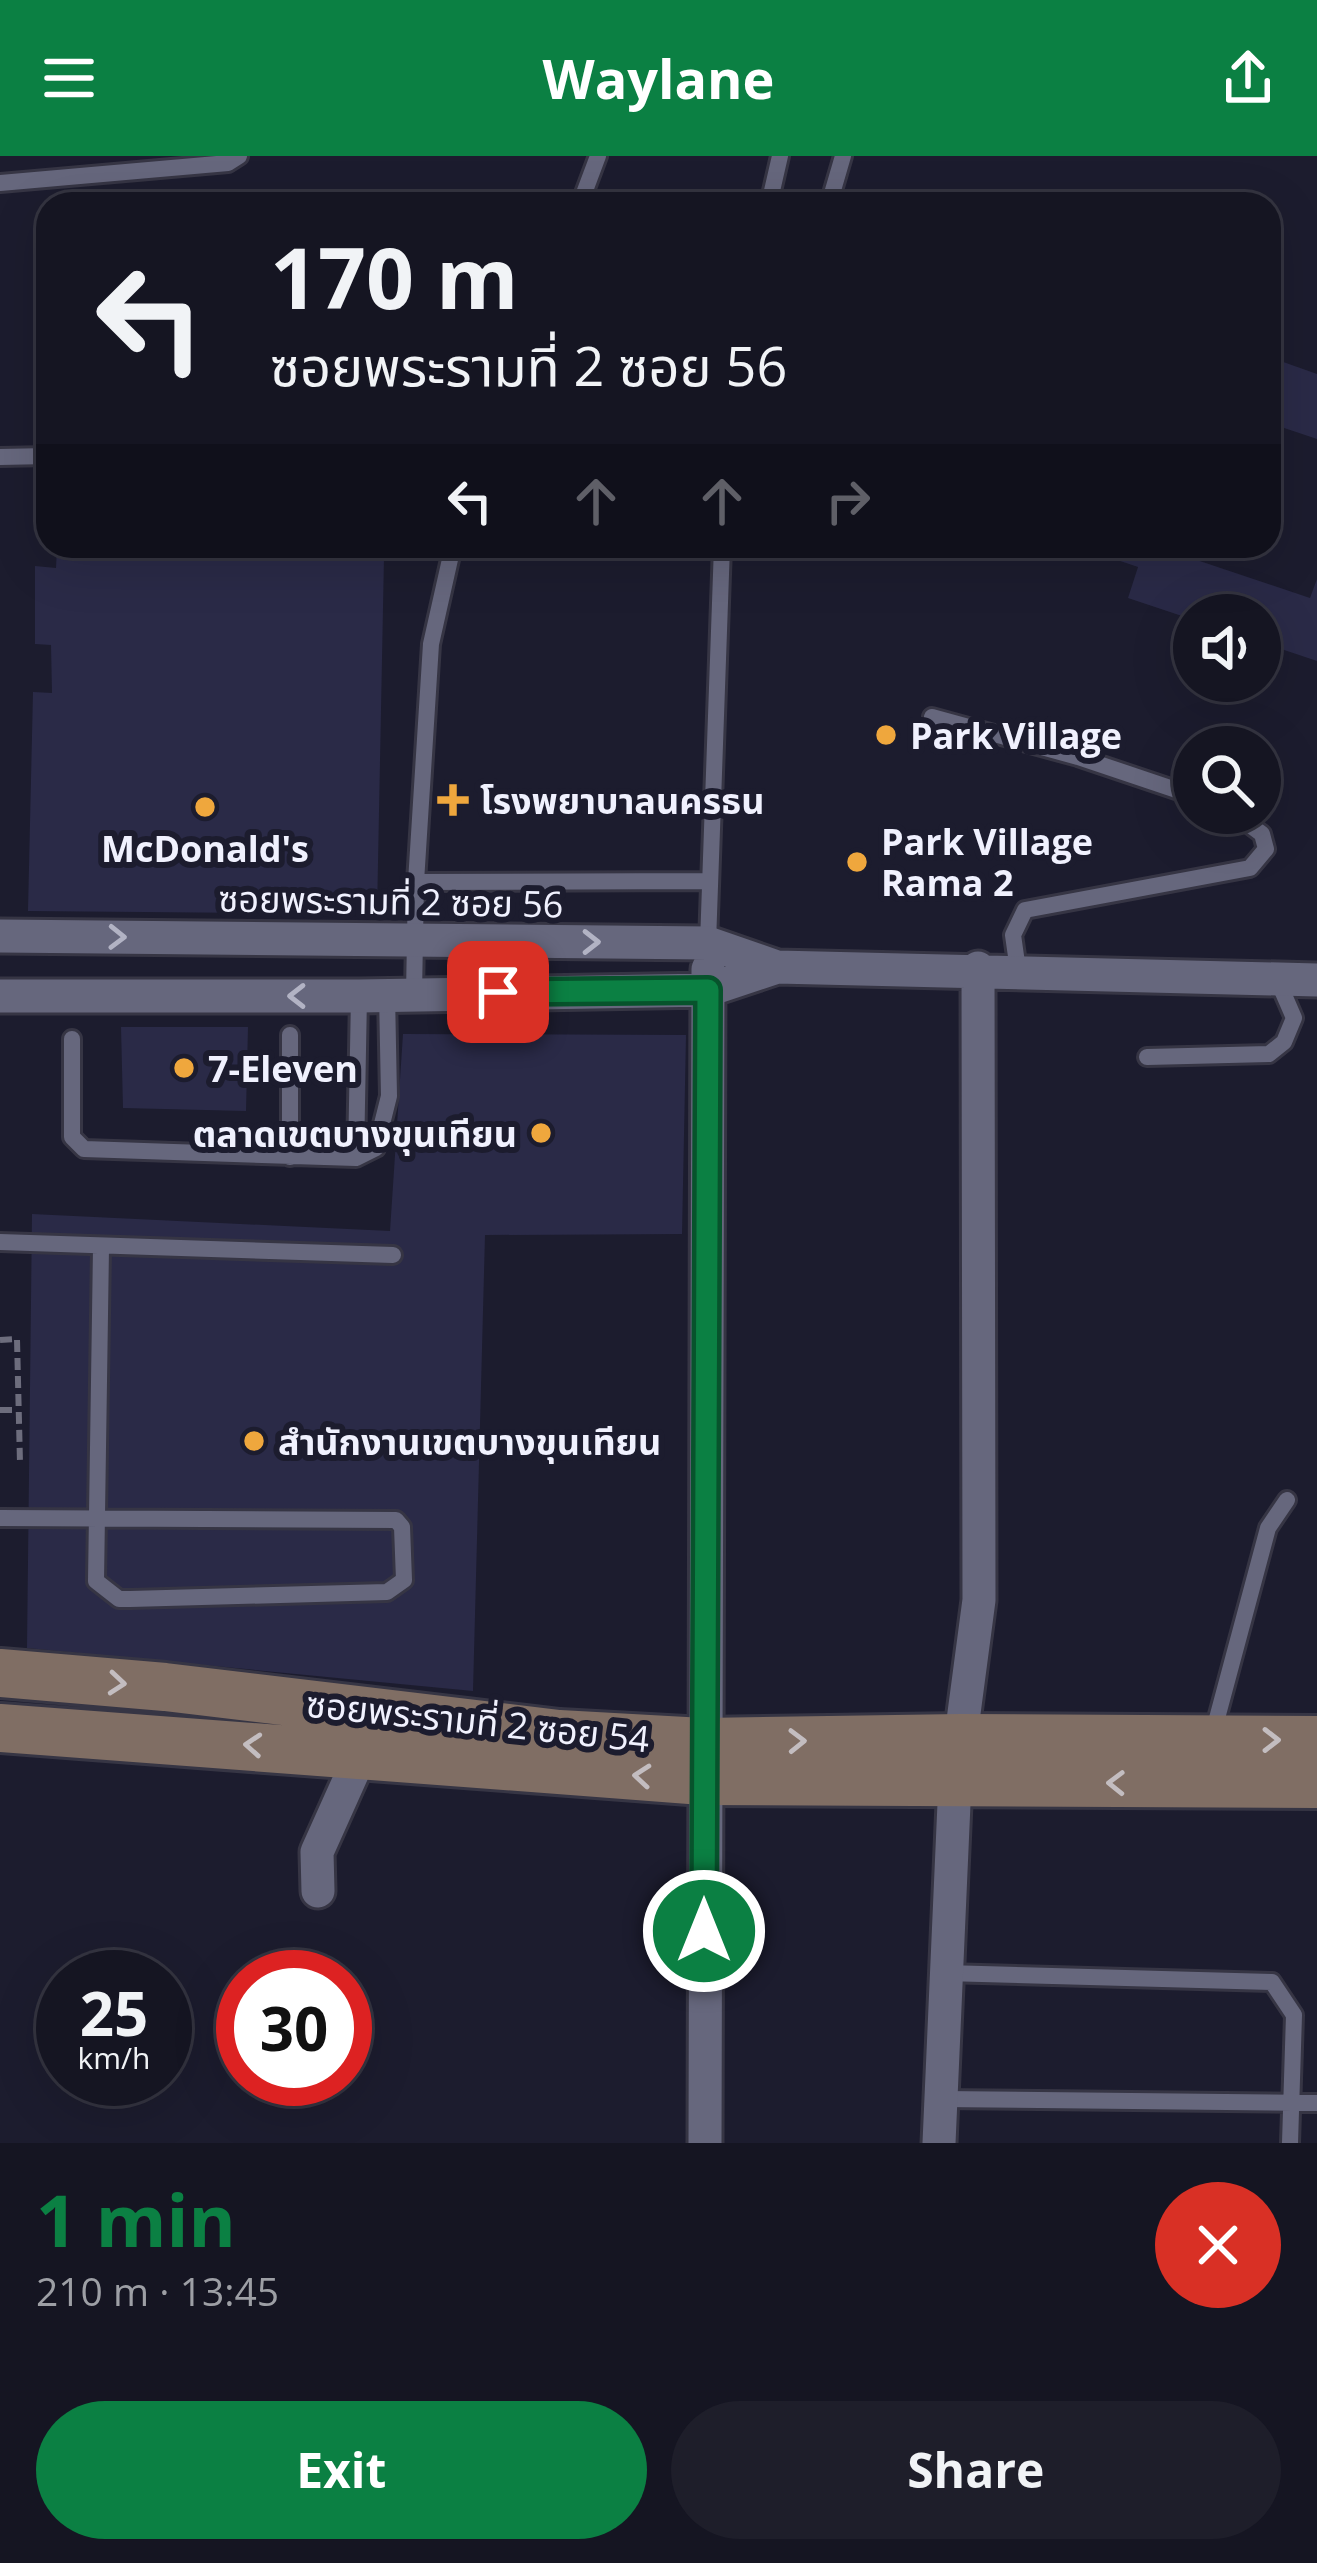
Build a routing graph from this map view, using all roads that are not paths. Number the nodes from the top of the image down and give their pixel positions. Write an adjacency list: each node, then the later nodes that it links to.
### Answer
1 (239, 156): 5 (lane)
2 (598, 156): 7 (lane)
3 (779, 156): 8 (lane)
4 (843, 156): 9 (lane)
5 (111, 165): 6 (lane)
6 (0, 183)
7 (584, 192)
8 (772, 192)
9 (832, 192)
10 (36, 456): 11 (lane)
11 (0, 458)
12 (450, 558): 18 (lane)
13 (721, 558): 17 (lane)
14 (932, 717): 15 (lane)
15 (1173, 789)
16 (1262, 834): 24 (lane)
17 (707, 880): 18 (lane); 21 (lane)
18 (416, 882): 20 (lane)
19 (0, 936): 20 (street, ซอยพระรามที่ 2 ซอย 56, one-way to 20)
20 (413, 942): 21 (street, ซอยพระรามที่ 2 ซอย 56, one-way to 21); 28 (lane)
21 (707, 943): 22 (street, ซอยพระรามที่ 2 ซอย 56); 27 (street)
22 (777, 967): 23 (street, ซอยพระรามที่ 2 ซอย 56); 27 (street, ซอยพระรามที่ 2 ซอย 56)
23 (978, 968): 24 (street, ซอยพระรามที่ 2 ซอย 56); 46 (street)
24 (1018, 970): 26 (street, ซอยพระรามที่ 2 ซอย 56)
25 (1317, 980): 26 (street, ซอยพระรามที่ 2 ซอย 56)
26 (1278, 981): 32 (lane)
27 (708, 990): 28 (street, ซอยพระรามที่ 2 ซอย 56); 47 (street)
28 (387, 995): 29 (street, ซอยพระรามที่ 2 ซอย 56, one-way to 29); 34 (lane); 34 (lane)
29 (0, 996)
30 (290, 1035): 33 (lane)
31 (73, 1039): 33 (lane)
32 (1147, 1057)
33 (290, 1157): 34 (lane)
34 (356, 1158)
35 (0, 1242): 36 (lane)
36 (101, 1248): 37 (lane); 39 (lane)
37 (393, 1256)
38 (1287, 1499): 43 (lane)
39 (95, 1517): 39 (lane); 40 (lane)
40 (0, 1518)
41 (0, 1673): 47 (street, ซอยพระรามที่ 2 ซอย 54, one-way to 47)
42 (0, 1728): 45 (street, ซอยพระรามที่ 2 ซอย 54, one-way to 42)
43 (1211, 1740): 44 (street, ซอยพระรามที่ 2 ซอย 54, one-way to 44); 46 (street, ซอยพระรามที่ 2 ซอย 54)
44 (1317, 1740)
45 (361, 1754): 47 (street, ซอยพระรามที่ 2 ซอย 54, one-way to 45); 49 (street)
46 (958, 1759): 47 (street, ซอยพระรามที่ 2 ซอย 54); 48 (street, ซอยพระรามที่ 2 ซอย 54, one-way to 46); 50 (street)
47 (703, 1762): 54 (street)
48 (1317, 1784)
49 (318, 1891)
50 (945, 1972): 51 (street); 52 (lane)
51 (942, 2099): 52 (lane); 55 (street)
52 (1291, 2102): 53 (lane); 56 (lane)
53 (1317, 2103)
54 (705, 2143)
55 (939, 2143)
56 (1290, 2143)

